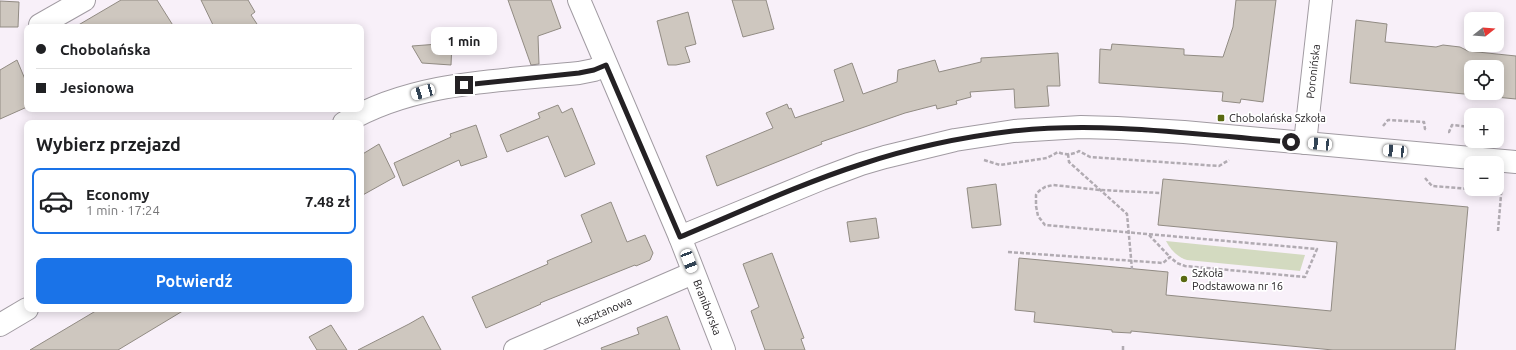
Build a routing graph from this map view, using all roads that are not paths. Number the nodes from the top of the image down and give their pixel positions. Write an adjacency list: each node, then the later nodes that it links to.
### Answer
1 (84, 0): 4 (street)
2 (579, 0): 5 (street, Braniborska)
3 (1321, 0): 7 (street, Poronińska)
4 (42, 24)
5 (606, 65): 6 (street); 9 (street, Braniborska)
6 (350, 120)
7 (1305, 143): 8 (street); 9 (street)
8 (1516, 162)
9 (680, 237): 10 (street, Braniborska)
10 (693, 272): 13 (street, Kasztanowa); 14 (street, Braniborska)
11 (24, 311): 12 (street)
12 (0, 324)
13 (515, 350)
14 (724, 350)

